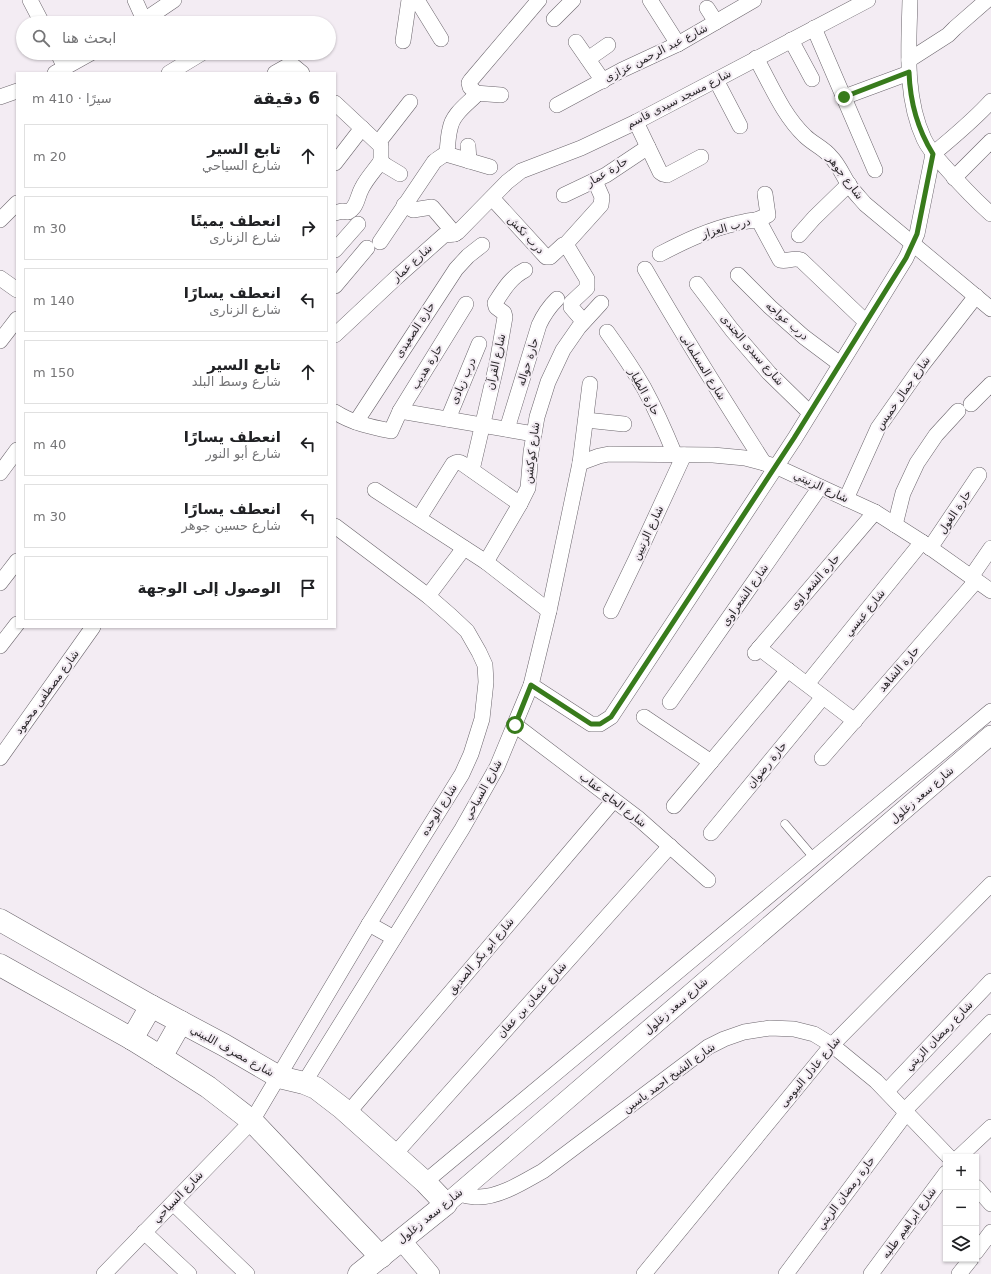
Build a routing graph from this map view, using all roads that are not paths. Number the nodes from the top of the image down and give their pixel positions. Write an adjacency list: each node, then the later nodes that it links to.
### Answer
1 (30, 0): 14 (street)
2 (135, 0): 15 (street)
3 (174, 0): 16 (street)
4 (409, 0): 22 (street)
5 (417, 0): 20 (street)
6 (539, 0): 40 (street)
7 (573, 0): 17 (street)
8 (650, 0): 24 (street)
9 (754, 0): 18 (street, شارع عبد الرحمن عزازى)
10 (868, 0): 19 (street, شارع مسجد سيدى قاسم)
11 (910, 0): 31 (street)
12 (987, 0): 31 (street)
13 (707, 8): 18 (street)
14 (38, 16)
15 (140, 16)
16 (151, 16)
17 (554, 19)
18 (716, 22): 24 (street, شارع عبد الرحمن عزازى)
19 (814, 28): 21 (street, شارع مسجد سيدى قاسم); 43 (street)
20 (441, 39)
21 (791, 40): 26 (street, شارع مسجد سيدى قاسم); 38 (street)
22 (403, 41)
23 (576, 42): 27 (street)
24 (678, 44): 36 (street, شارع عبد الرحمن عزازى)
25 (608, 45): 27 (street)
26 (756, 58): 37 (street, شارع مسجد سيدى قاسم); 64 (street, شارع جوهر)
27 (588, 59): 36 (street)
28 (59, 60): 32 (street)
29 (78, 60): 32 (street)
30 (190, 60): 33 (street)
31 (909, 66): 43 (street); 55 (street)
32 (60, 70)
33 (171, 72)
34 (277, 72): 35 (street)
35 (301, 72)
36 (603, 80): 47 (street, شارع عبد الرحمن عزازى)
37 (716, 80): 48 (street, شارع مسجد سيدى قاسم); 49 (street)
38 (812, 80)
39 (16, 91): 42 (street)
40 (475, 93): 41 (street); 54 (street)
41 (501, 95)
42 (0, 97)
43 (844, 97): 60 (street)
44 (991, 101): 55 (street)
45 (410, 102): 52 (street)
46 (336, 104): 50 (street)
47 (557, 105)
48 (636, 122): 53 (street); 67 (street, شارع مسجد سيدى قاسم)
49 (740, 126)
50 (362, 128): 52 (street); 58 (street)
51 (991, 141): 62 (street)
52 (378, 143): 57 (street)
53 (648, 146): 56 (street); 63 (street, حارة عمار)
54 (446, 154): 59 (street); 69 (street)
55 (933, 154): 62 (street); 78 (street)
56 (702, 157)
57 (381, 161): 61 (street); 70 (street)
58 (336, 162)
59 (490, 167)
60 (875, 170)
61 (400, 174)
62 (954, 178): 71 (street)
63 (595, 181): 66 (street, حارة عمار); 79 (street)
64 (849, 184): 76 (street); 78 (street, شارع جوهر)
65 (765, 194): 73 (street)
66 (564, 195)
67 (492, 198): 75 (street, شارع عمار); 79 (street, درب تكش)
68 (16, 204): 72 (street)
69 (404, 205): 75 (street); 87 (street)
70 (336, 213)
71 (991, 214)
72 (0, 220)
73 (756, 220): 81 (street, درب العزاز); 96 (street, درب العزاز)
74 (358, 224): 80 (street)
75 (455, 234): 98 (street, شارع عمار)
76 (799, 235)
77 (482, 244): 109 (street, حارة الصعيدى)
78 (913, 244): 89 (street, شارع جوهر); 96 (street)
79 (565, 245): 95 (street)
80 (336, 249)
81 (660, 254)
82 (645, 269): 117 (street, شارع المسلمانى)
83 (525, 270): 111 (street, شارع القرآن)
84 (738, 275): 101 (street, درب عواجه)
85 (0, 278): 88 (street)
86 (697, 284): 106 (street, شارع سيدى الجندى)
87 (336, 285)
88 (16, 289)
89 (976, 296): 93 (street, شارع جوهر); 123 (street, شارع جمال خميس)
90 (558, 299): 112 (street, حارة حواله)
91 (601, 303): 95 (street, شارع كوكشن)
92 (466, 304): 104 (street, حارة هديب)
93 (991, 309)
94 (16, 320): 99 (street)
95 (583, 321): 113 (street, شارع كوكشن)
96 (866, 322): 101 (street)
97 (607, 332): 115 (street, حارة الطيار)
98 (336, 334)
99 (0, 341)
100 (479, 344): 107 (street, درب زبادى)
101 (840, 364): 106 (street)
102 (590, 384): 108 (street, شارع السياحي)
103 (991, 384): 127 (street)
104 (400, 411): 107 (street); 109 (street, حارة هديب)
105 (336, 413): 109 (street)
106 (810, 413): 117 (street)
107 (448, 418): 111 (street)
108 (586, 420): 110 (street); 116 (street, شارع السياحي)
109 (356, 422)
110 (624, 424)
111 (482, 425): 112 (street); 118 (street, شارع القرآن)
112 (507, 429): 113 (street)
113 (534, 434): 124 (street, شارع كوكشن)
114 (16, 451): 119 (street)
115 (680, 455): 116 (street, شارع الزنيتي); 117 (street, شارع الزنيتي); 139 (street, شارع الزتيين)
116 (580, 463): 138 (street, شارع السياحي)
117 (770, 465): 121 (street, شارع الزنيتي); 145 (street)
118 (472, 470): 124 (street); 126 (street)
119 (0, 473)
120 (979, 475): 129 (street, حارة الغول)
121 (820, 487): 123 (street, شارع الزنيتي); 147 (street, شارع الشعراوى)
122 (375, 490): 126 (street)
123 (846, 499): 125 (street, شارع الزنيتي)
124 (520, 504): 133 (street, شارع كوكشن)
125 (875, 512): 127 (street, شارع الزنيتي); 143 (street, حارة الشعراوى)
126 (419, 518): 130 (street)
127 (895, 525): 129 (street, شارع الزنيتي)
128 (336, 527): 137 (street, شارع الوحده)
129 (926, 545): 134 (street, شارع الزنيتي); 144 (street, شارع عيسي)
130 (464, 548): 133 (street); 137 (street)
131 (991, 548): 134 (street, حارة الشاهد)
132 (16, 562): 135 (street)
133 (486, 562): 138 (street)
134 (974, 579): 136 (street, شارع الزنيتي); 150 (street, حارة الشاهد)
135 (0, 583)
136 (991, 591)
137 (428, 596): 165 (street, شارع الوحده)
138 (549, 611): 145 (street, شارع السياحي)
139 (611, 611)
140 (16, 625): 142 (street)
141 (92, 628): 153 (street, شارع مصطفى محمود)
142 (0, 646)
143 (788, 670): 144 (street); 155 (street)
144 (807, 684): 146 (street)
145 (531, 685): 151 (street, شارع السياحي)
146 (823, 697): 150 (street); 159 (street, حارة رضوان)
147 (670, 702)
148 (991, 711): 161 (street, شارع سعد زغلول)
149 (644, 717): 155 (street)
150 (855, 721): 154 (street, حارة الشاهد)
151 (515, 725): 156 (street, شارع الحاج عقاب); 166 (street, شارع السياحي)
152 (991, 735): 188 (street, شارع سعد زغلول)
153 (0, 757)
154 (822, 758)
155 (711, 762): 157 (street)
156 (614, 800): 160 (street, شارع الحاج عقاب); 179 (street, شارع ابو بكر الصديق)
157 (674, 806)
158 (785, 824): 161 (lane)
159 (711, 833)
160 (670, 846): 162 (street, شارع الحاج عقاب); 184 (street, شارع عثمان بن عفان)
161 (814, 858): 186 (street, شارع سعد زغلول)
162 (708, 880)
163 (991, 884): 173 (street, شارع عادل البيومى)
164 (0, 920): 169 (main road, شارع مصرف اللبيني)
165 (369, 924): 166 (street); 175 (street, شارع الوحده)
166 (394, 938): 176 (street, شارع السياحي)
167 (0, 965): 172 (main road)
168 (991, 982): 177 (street, شارع رمضان الزيتي)
169 (151, 1006): 170 (main road, شارع مصرف اللبيني); 172 (main road)
170 (181, 1022): 174 (main road); 175 (main road, شارع مصرف اللبيني)
171 (991, 1022): 178 (street, حارة رمضان الزيتي)
172 (132, 1039): 174 (main road)
173 (832, 1045): 177 (street, شارع الشيخ احمد ياسين); 188 (street, شارع الشيخ احمد ياسين); 202 (street, شارع عادل البيومى)
174 (161, 1057): 180 (main road)
175 (278, 1077): 176 (main road, شارع مصرف اللبيني); 180 (street, شارع الوحده)
176 (304, 1083): 179 (main road, شارع مصرف اللبيني)
177 (887, 1091): 178 (street, شارع الشيخ احمد ياسين)
178 (906, 1111): 182 (street, شارع الشيخ احمد ياسين); 203 (street, حارة رمضان الزيتي)
179 (348, 1113): 184 (main road, شارع مصرف اللبيني)
180 (252, 1121): 189 (street, شارع السياحي); 195 (main road)
181 (991, 1127): 183 (street)
182 (945, 1154)
183 (963, 1154)
184 (394, 1155): 186 (main road, شارع مصرف اللبيني)
185 (943, 1177): 204 (street, شارع ابراهيم طلبه)
186 (425, 1182): 188 (main road, شارع مصرف اللبيني)
187 (979, 1190): 190 (street)
188 (452, 1199): 193 (main road, شارع سعد زغلول)
189 (173, 1203): 191 (street, شارع السياحي); 199 (street)
190 (991, 1204)
191 (144, 1232): 197 (street, شارع السياحي); 198 (street)
192 (991, 1232): 194 (street)
193 (401, 1240): 195 (main road, شارع سعد زغلول); 201 (street)
194 (979, 1248)
195 (381, 1257): 200 (main road, شارع سعد زغلول)
196 (968, 1262): 205 (street)
197 (104, 1274)
198 (189, 1274)
199 (247, 1274)
200 (359, 1274)
201 (430, 1274)
202 (644, 1274)
203 (786, 1274)
204 (872, 1274)
205 (959, 1274)

